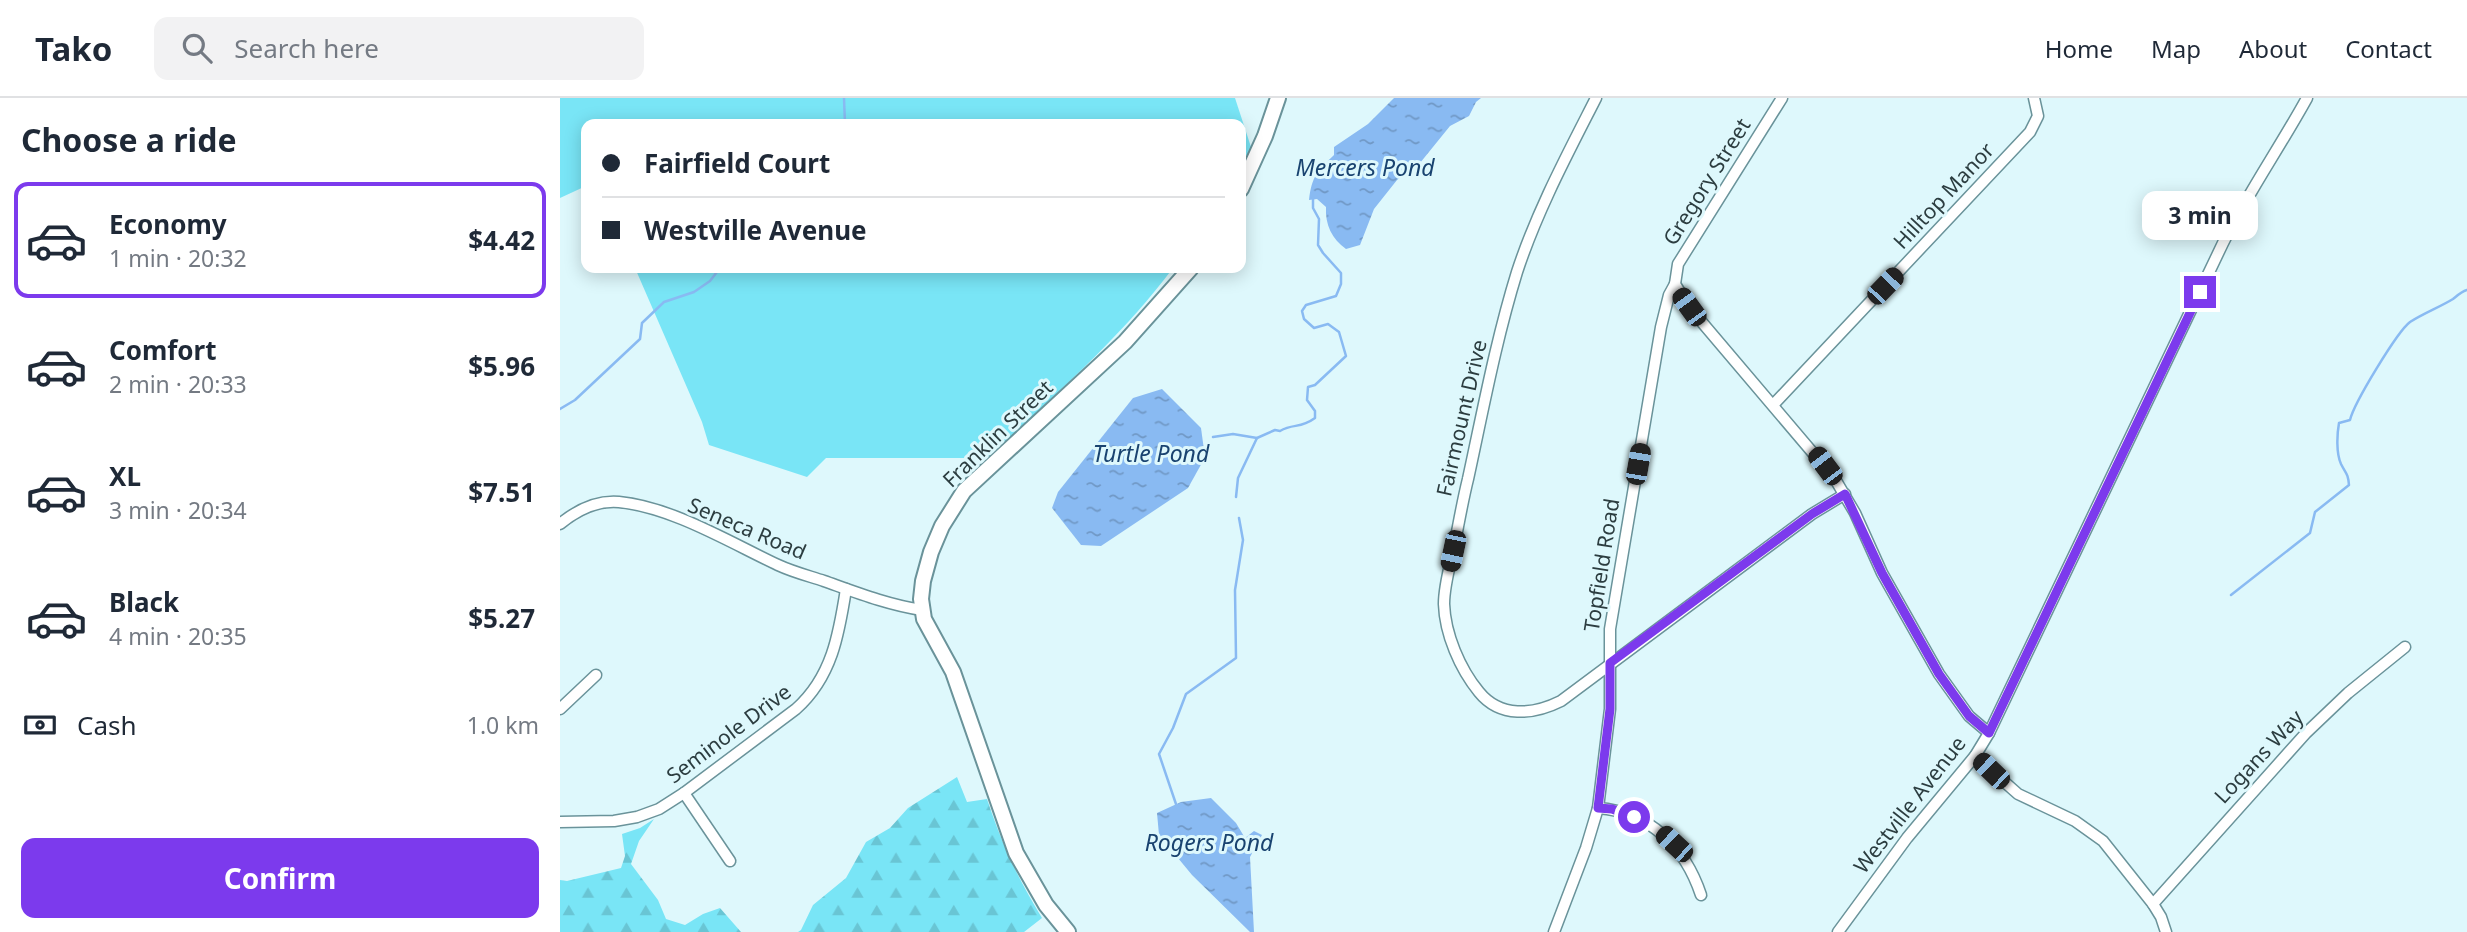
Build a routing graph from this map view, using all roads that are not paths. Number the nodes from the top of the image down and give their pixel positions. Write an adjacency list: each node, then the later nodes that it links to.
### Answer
1 (1278, 98): 6 (main road)
2 (1596, 98): 15 (street, Fairmount Drive)
3 (1782, 98): 8 (street, Gregory Street)
4 (2034, 98): 9 (street, Hilltop Manor)
5 (2307, 98): 18 (street, Westville Avenue)
6 (1246, 178)
7 (1186, 273): 13 (main road, Franklin Street)
8 (1675, 284): 9 (street); 15 (street, Topfield Road)
9 (1773, 405): 10 (street)
10 (1845, 494): 15 (street, Fairmount Drive); 18 (street)
11 (560, 524): 12 (street, Seneca Road)
12 (846, 589): 13 (street, Seneca Road); 20 (street, Seminole Drive)
13 (922, 610): 26 (main road, Franklin Street)
14 (2405, 647): 25 (street, Logans Way)
15 (1610, 663): 21 (street, Topfield Road)
16 (596, 674): 17 (street)
17 (560, 709)
18 (1989, 733): 19 (street, Westville Avenue)
19 (1975, 756): 25 (street); 28 (street, Westville Avenue)
20 (684, 793): 22 (street, Seminole Drive); 23 (street)
21 (1598, 808): 24 (street); 27 (street, Topfield Road)
22 (560, 822)
23 (730, 861)
24 (1701, 895)
25 (2153, 904): 29 (street)
26 (1068, 932)
27 (1554, 932)
28 (1838, 932)
29 (2166, 932)

